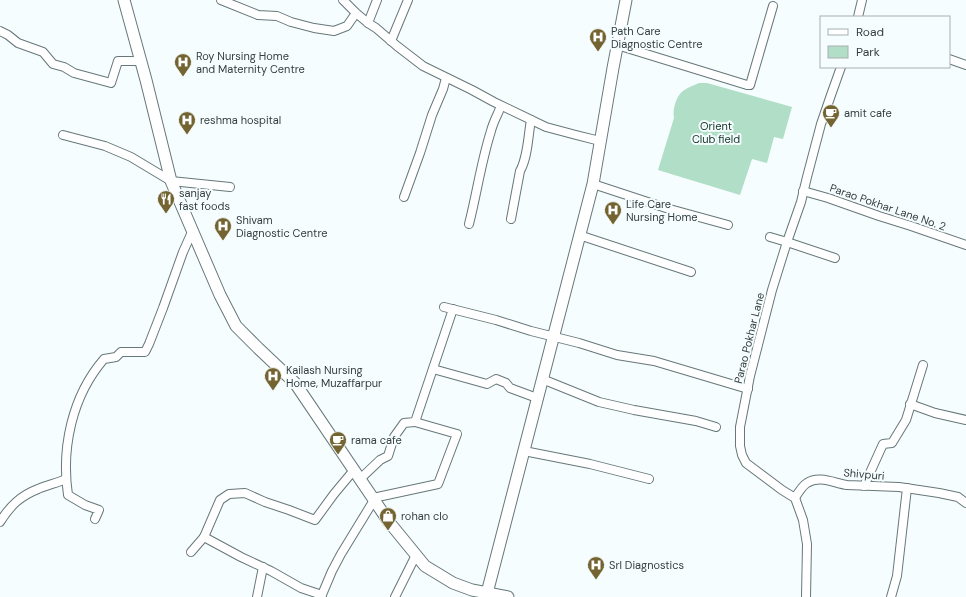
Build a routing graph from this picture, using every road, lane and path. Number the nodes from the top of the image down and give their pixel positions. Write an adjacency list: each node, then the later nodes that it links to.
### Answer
1 (124, 0): 16 (main road)
2 (221, 0): 9 (street)
3 (343, 0): 9 (street)
4 (377, 0): 11 (street)
5 (408, 0): 13 (street)
6 (626, 0): 14 (main road)
7 (862, 0): 10 (street)
8 (773, 6): 14 (street)
9 (356, 13): 11 (street)
10 (858, 16)
11 (368, 23): 13 (street)
12 (0, 32): 16 (street)
13 (391, 41): 19 (street)
14 (617, 45): 23 (main road)
15 (950, 59): 17 (street)
16 (140, 61): 24 (main road)
17 (966, 65)
18 (841, 68): 27 (street, Parao Pokhar Lane)
19 (446, 78): 20 (street); 28 (street)
20 (501, 106): 21 (street); 30 (street)
21 (531, 120): 23 (street); 29 (street)
22 (63, 135): 24 (street)
23 (600, 141): 25 (main road)
24 (171, 181): 26 (street); 32 (main road)
25 (593, 184): 31 (street); 33 (main road)
26 (230, 187)
27 (803, 191): 35 (street, Parao Pokhar Lane); 36 (street, Parao Pokhar Lane No. 2)
28 (404, 197)
29 (511, 220)
30 (469, 224)
31 (728, 225)
32 (192, 232): 52 (main road); 53 (street)
33 (579, 235): 38 (street); 41 (main road)
34 (770, 237): 35 (street)
35 (787, 242): 37 (street); 45 (street, Parao Pokhar Lane)
36 (966, 245)
37 (835, 258)
38 (691, 272)
39 (444, 307): 40 (street)
40 (452, 310): 41 (street); 43 (street)
41 (553, 337): 44 (main road); 45 (street)
42 (923, 365): 47 (street)
43 (433, 370): 46 (street); 49 (street)
44 (542, 379): 46 (main road); 50 (street)
45 (748, 389): 57 (street, Parao Pokhar Lane)
46 (537, 398): 51 (main road)
47 (910, 404): 48 (street); 55 (street)
48 (966, 420)
49 (416, 422): 52 (street); 58 (street)
50 (716, 427)
51 (524, 451): 54 (street); 66 (main road)
52 (357, 474): 58 (main road); 62 (street)
53 (66, 479): 60 (street); 61 (street)
54 (650, 479)
55 (864, 486): 56 (street, Shivpuri); 57 (street, Shivpuri)
56 (907, 488): 59 (street, Shivpuri); 72 (street)
57 (795, 498): 71 (street)
58 (374, 499): 64 (main road); 67 (street)
59 (966, 503)
60 (95, 519)
61 (0, 522)
62 (204, 537): 63 (street); 65 (street)
63 (191, 552)
64 (416, 556): 66 (main road); 69 (street)
65 (263, 567): 67 (street); 68 (street)
66 (486, 595): 70 (main road)
67 (321, 596)
68 (257, 597)
69 (395, 597)
70 (508, 597)
71 (806, 597)
72 (891, 597)

